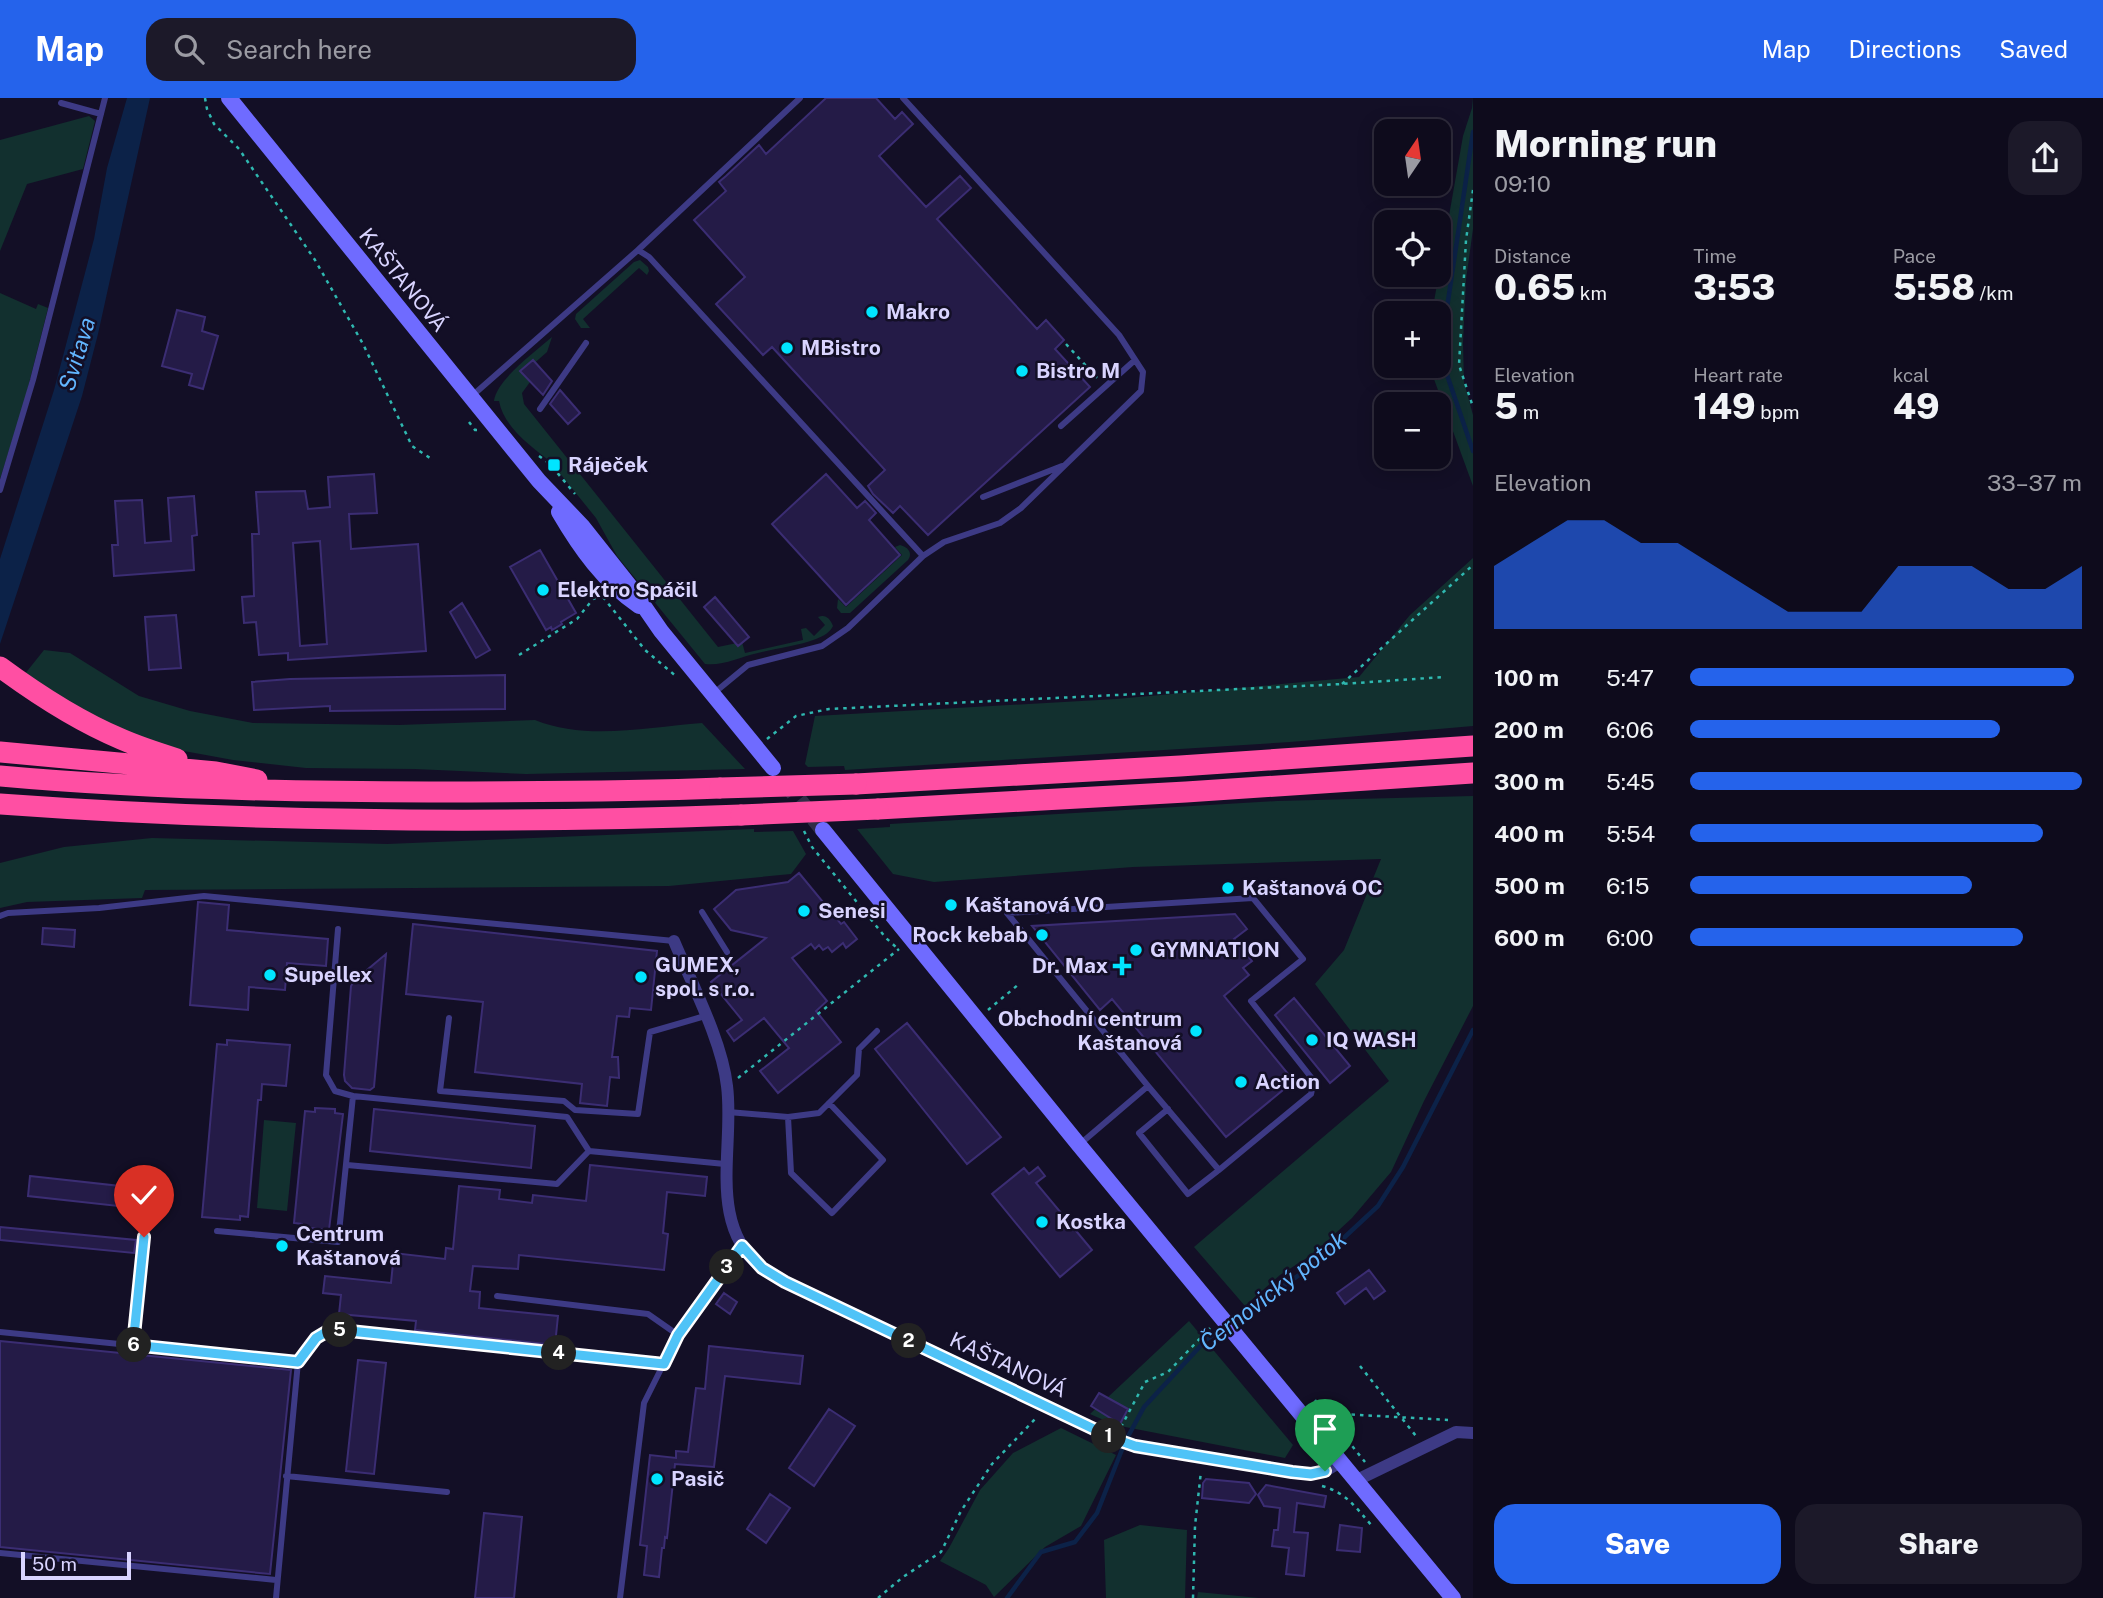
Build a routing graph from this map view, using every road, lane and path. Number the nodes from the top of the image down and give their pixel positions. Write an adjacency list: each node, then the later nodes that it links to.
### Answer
1 (105, 98): 7 (lane)
2 (205, 98): 18 (path)
3 (229, 98): 14 (main road, KAŠTANOVÁ)
4 (800, 98): 9 (lane)
5 (903, 98): 12 (lane)
6 (61, 103): 7 (lane)
7 (101, 114): 20 (lane)
8 (1473, 190): 15 (path)
9 (638, 250): 14 (lane); 22 (lane)
10 (586, 342): 16 (lane)
11 (1066, 344): 13 (path)
12 (1135, 360): 13 (lane); 19 (lane)
13 (1105, 387): 17 (lane)
14 (471, 397): 29 (main road, KAŠTANOVÁ)
15 (1473, 407)
16 (540, 409)
17 (1061, 426)
18 (430, 458)
19 (1066, 465): 21 (lane); 22 (lane)
20 (0, 490)
21 (983, 497)
22 (923, 556): 29 (lane)
23 (1473, 565): 28 (path)
24 (599, 596): 25 (path)
25 (519, 655)
26 (0, 667): 34 (highway)
27 (1444, 677): 28 (path)
28 (1342, 684): 31 (path)
29 (712, 694): 31 (main road, KAŠTANOVÁ)
30 (1473, 746): 37 (highway, bridge)
31 (756, 748): 33 (main road, KAŠTANOVÁ)
32 (9, 753): 34 (highway)
33 (773, 768)
34 (216, 772): 37 (highway)
35 (1473, 773): 38 (highway, bridge)
36 (5, 777): 37 (highway)
37 (318, 792)
38 (1, 804)
39 (824, 830): 56 (main road)
40 (702, 912): 45 (lane)
41 (0, 916): 43 (lane)
42 (338, 929): 51 (lane)
43 (674, 941): 46 (street, KAŠTANOVÁ)
44 (899, 949): 50 (path)
45 (727, 952)
46 (705, 1016): 47 (lane); 50 (street, KAŠTANOVÁ)
47 (449, 1018)
48 (877, 1031): 52 (lane)
49 (1148, 1086): 53 (lane); 56 (lane); 60 (lane)
50 (727, 1087): 54 (street, KAŠTANOVÁ)
51 (353, 1096): 57 (lane); 59 (lane)
52 (829, 1103): 55 (lane); 55 (lane)
53 (1168, 1109): 60 (lane); 60 (lane)
54 (728, 1112): 55 (lane); 58 (street, KAŠTANOVÁ)
55 (788, 1117)
56 (1079, 1145): 65 (main road)
57 (589, 1151): 58 (lane); 59 (lane)
58 (726, 1164): 63 (street, KAŠTANOVÁ)
59 (347, 1165): 62 (lane)
60 (1219, 1170)
61 (147, 1208): 68 (lane)
62 (217, 1231)
63 (742, 1246): 67 (lane); 73 (street, KAŠTANOVÁ)
64 (497, 1296): 67 (lane)
65 (1222, 1318): 78 (path); 81 (main road)
66 (0, 1332): 68 (lane)
67 (678, 1335): 70 (lane)
68 (133, 1345): 69 (lane)
69 (298, 1362): 70 (lane); 83 (lane)
70 (664, 1364): 91 (lane)
71 (1360, 1366): 75 (path)
72 (1315, 1400): 74 (path)
73 (1046, 1407): 78 (street, KAŠTANOVÁ); 92 (path)
74 (1326, 1413): 75 (path); 82 (path)
75 (1401, 1418): 76 (path); 79 (path)
76 (1452, 1421)
77 (1473, 1433): 79 (street)
78 (1115, 1439): 80 (street, KAŠTANOVÁ)
79 (1424, 1447): 82 (street)
80 (1203, 1457): 81 (street, KAŠTANOVÁ); 93 (path)
81 (1340, 1462): 84 (main road)
82 (1373, 1472): 84 (street)
83 (286, 1476): 86 (lane); 89 (lane)
84 (1355, 1481): 94 (main road)
85 (1314, 1484): 87 (path)
86 (447, 1492)
87 (1374, 1528)
88 (0, 1553): 89 (lane)
89 (276, 1580): 90 (lane)
90 (276, 1598)
91 (620, 1598)
92 (878, 1598)
93 (1193, 1598)
94 (1453, 1598)

